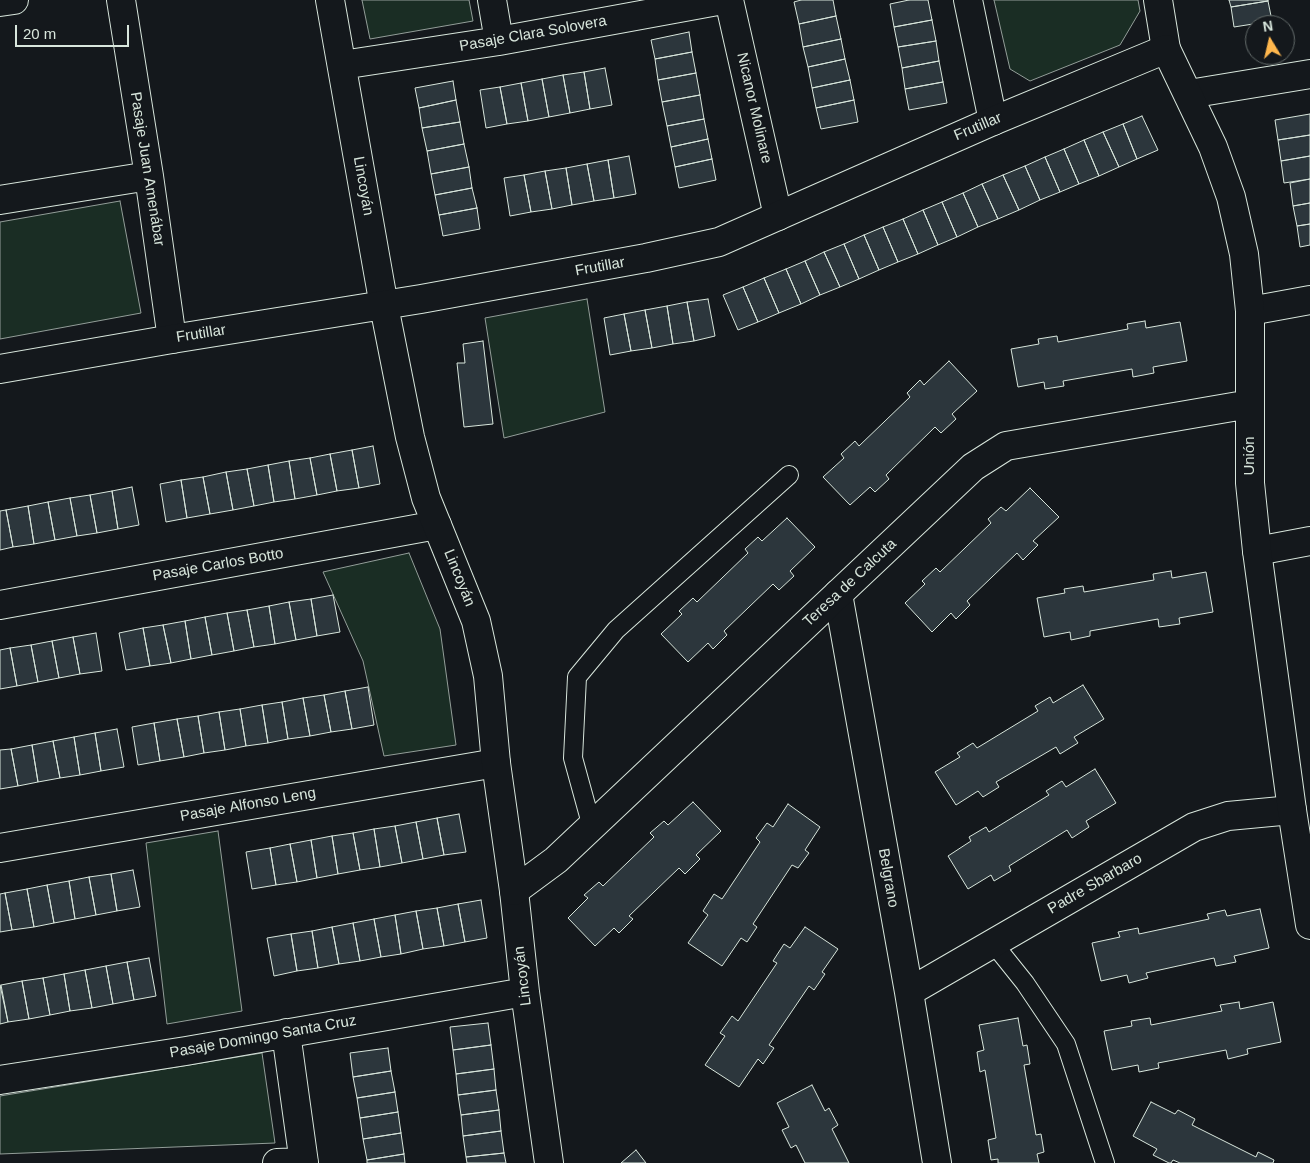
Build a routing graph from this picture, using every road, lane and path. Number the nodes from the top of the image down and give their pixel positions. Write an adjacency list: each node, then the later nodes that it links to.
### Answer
1 (14, 0): 9 (street)
2 (121, 0): 16 (street, Pasaje Juan Amenábar)
3 (330, 0): 12 (street, Lincoyán)
4 (492, 0): 10 (street)
5 (723, 0): 10 (street, Pasaje Clara Solovera)
6 (730, 0): 18 (street, Nicanor Molinare)
7 (968, 0): 15 (street)
8 (1158, 0): 11 (street, Unión)
9 (0, 2)
10 (499, 41): 12 (street, Pasaje Clara Solovera)
11 (1166, 49): 14 (street, Unión); 15 (street, Frutillar)
12 (342, 65): 20 (street, Lincoyán)
13 (1310, 74): 14 (street)
14 (1189, 94): 21 (street, Unión)
15 (993, 121): 18 (street, Frutillar)
16 (149, 176): 17 (street); 22 (street, Pasaje Juan Amenábar)
17 (0, 200)
18 (778, 216): 20 (street, Frutillar)
19 (1310, 300): 21 (street)
20 (384, 306): 22 (street, Frutillar); 26 (street, Lincoyán)
21 (1250, 311): 24 (street, Unión)
22 (172, 339): 23 (street, Frutillar)
23 (0, 369)
24 (1250, 404): 28 (street, Unión); 29 (street, Teresa de Calcuta)
25 (790, 475): 33 (lane)
26 (437, 526): 30 (street, Pasaje Carlos Botto); 31 (street, Lincoyán)
27 (1310, 541): 28 (street)
28 (1257, 551): 32 (street, Unión)
29 (838, 594): 33 (street, Teresa de Calcuta); 39 (street, Belgrano)
30 (0, 605)
31 (496, 763): 34 (street, Pasaje Alfonso Leng); 35 (street, Lincoyán)
32 (1292, 810): 36 (street, Unión); 37 (street, Padre Sbarbaro)
33 (592, 827): 35 (street, Teresa de Calcuta)
34 (0, 848)
35 (514, 891): 38 (street, Lincoyán)
36 (1310, 925)
37 (993, 943): 39 (street, Padre Sbarbaro); 45 (lane)
38 (525, 992): 40 (street, Pasaje Domingo Santa Cruz); 43 (street, Lincoyán)
39 (909, 992): 44 (street, Belgrano)
40 (286, 1034): 41 (street, Pasaje Domingo Santa Cruz); 42 (street)
41 (0, 1080)
42 (295, 1163)
43 (549, 1163)
44 (937, 1163)
45 (1105, 1163)

